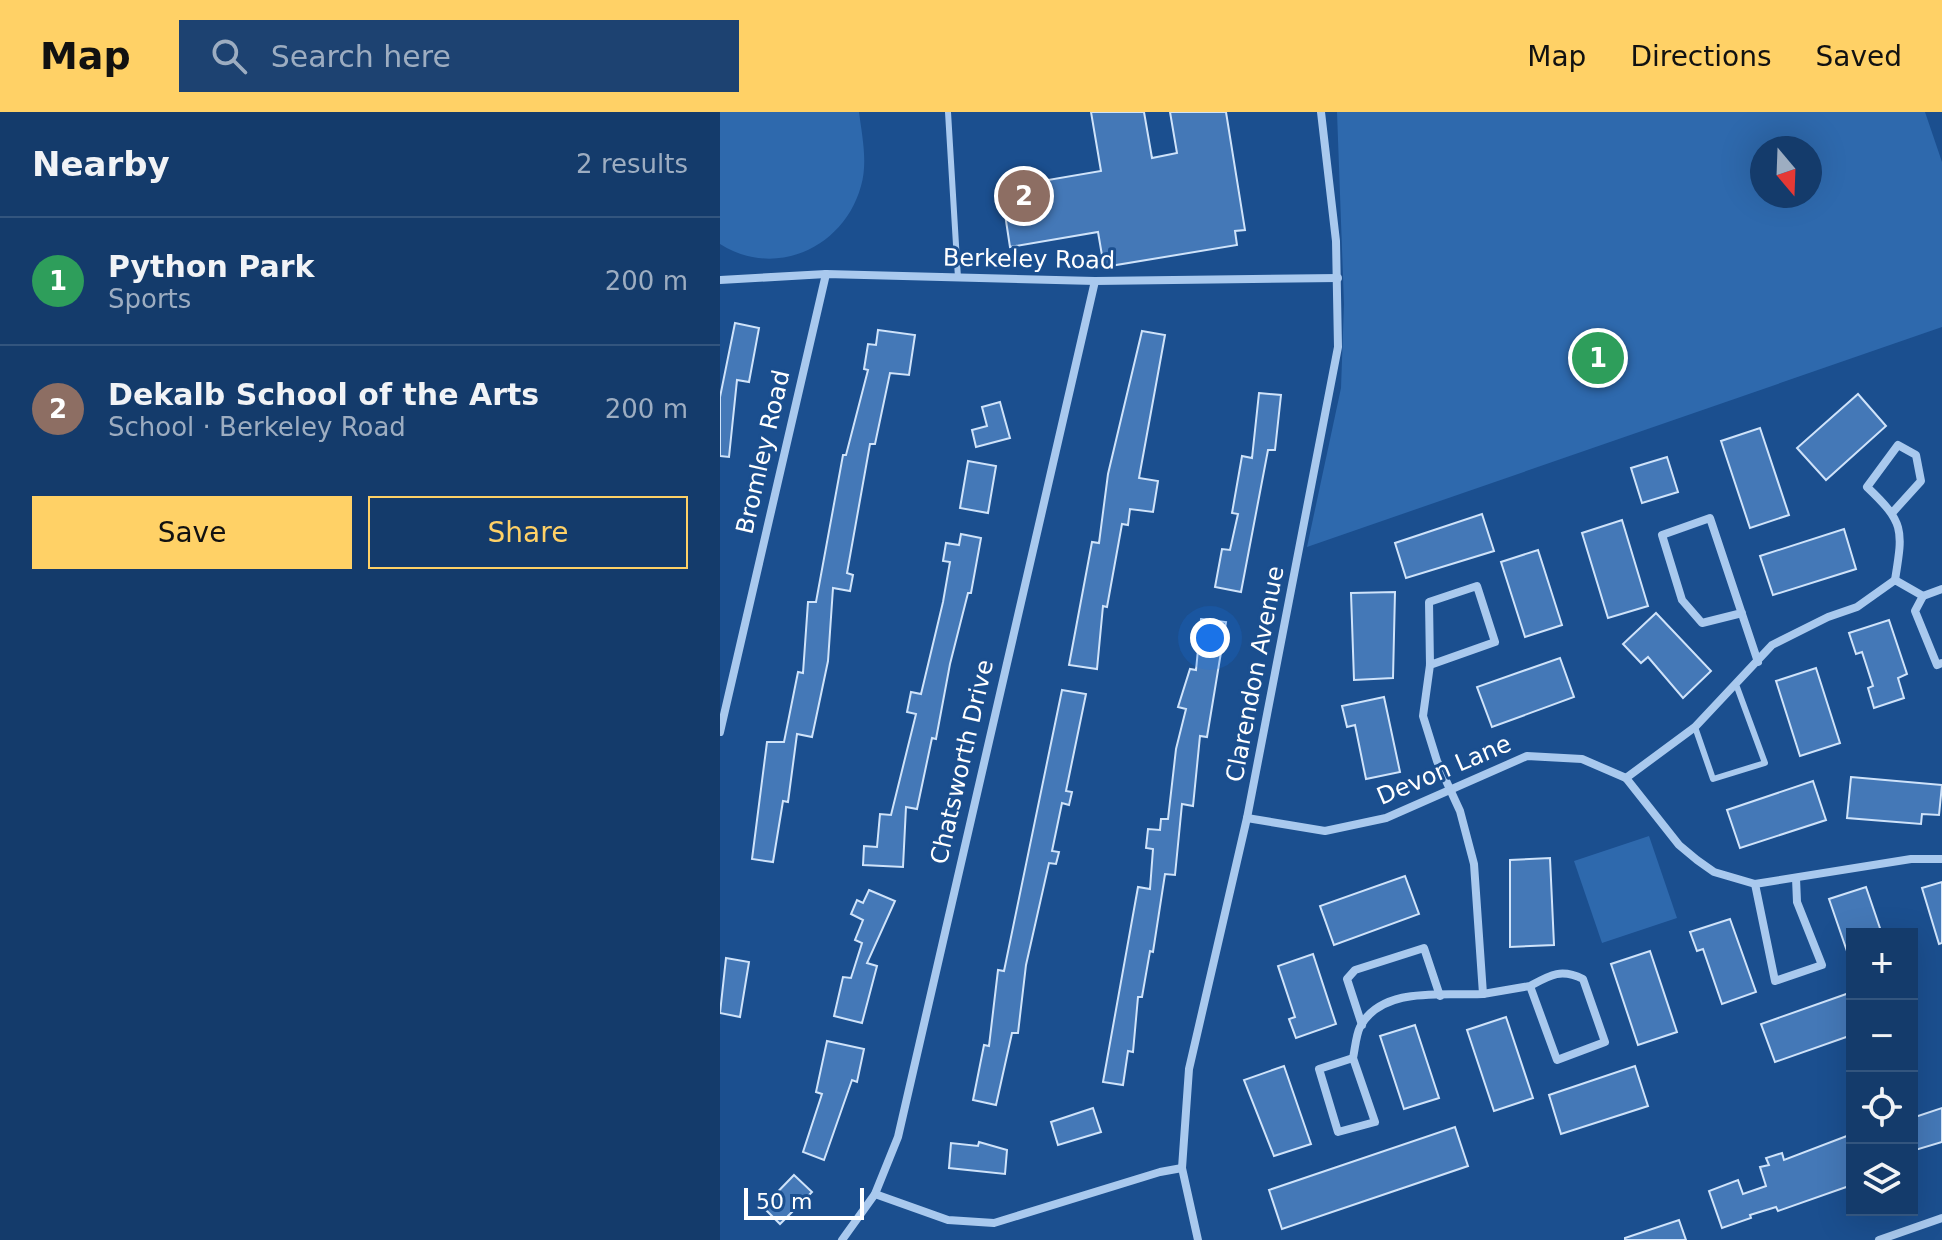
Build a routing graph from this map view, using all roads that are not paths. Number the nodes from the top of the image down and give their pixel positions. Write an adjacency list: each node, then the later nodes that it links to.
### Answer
1 (948, 112): 4 (lane)
2 (1321, 112): 5 (street, Clarendon Avenue)
3 (826, 274): 4 (street, Berkeley Road); 6 (street, Berkeley Road); 18 (street, Bromley Road)
4 (958, 278): 7 (street, Berkeley Road)
5 (1338, 278): 7 (street, Berkeley Road); 21 (street, Clarendon Avenue)
6 (720, 280)
7 (1095, 281): 31 (street, Chatsworth Drive)
8 (1893, 512): 8 (street); 9 (street)
9 (1895, 580): 11 (street); 13 (street)
10 (1942, 589): 11 (street)
11 (1923, 596): 14 (street)
12 (1742, 613): 12 (street); 13 (street)
13 (1758, 662): 16 (street)
14 (1942, 663)
15 (1430, 665): 15 (street); 20 (street)
16 (1737, 687): 17 (street); 17 (lane)
17 (1695, 727): 19 (street)
18 (720, 732)
19 (1626, 778): 20 (street, Devon Lane); 24 (street, Devon Lane)
20 (1448, 787): 21 (street, Devon Lane); 26 (street)
21 (1247, 818): 30 (street, Clarendon Avenue)
22 (1942, 859): 23 (street, Devon Lane)
23 (1796, 878): 24 (street, Devon Lane); 24 (street)
24 (1755, 884)
25 (1530, 986): 25 (street); 26 (street)
26 (1483, 994): 27 (street)
27 (1440, 996): 28 (street); 28 (street)
28 (1362, 1025): 29 (street)
29 (1353, 1058): 29 (street)
30 (1182, 1168): 31 (street); 34 (street, Clarendon Avenue)
31 (875, 1194): 33 (street, Chatsworth Drive)
32 (1942, 1218): 35 (street)
33 (842, 1240)
34 (1198, 1240)
35 (1879, 1240)

